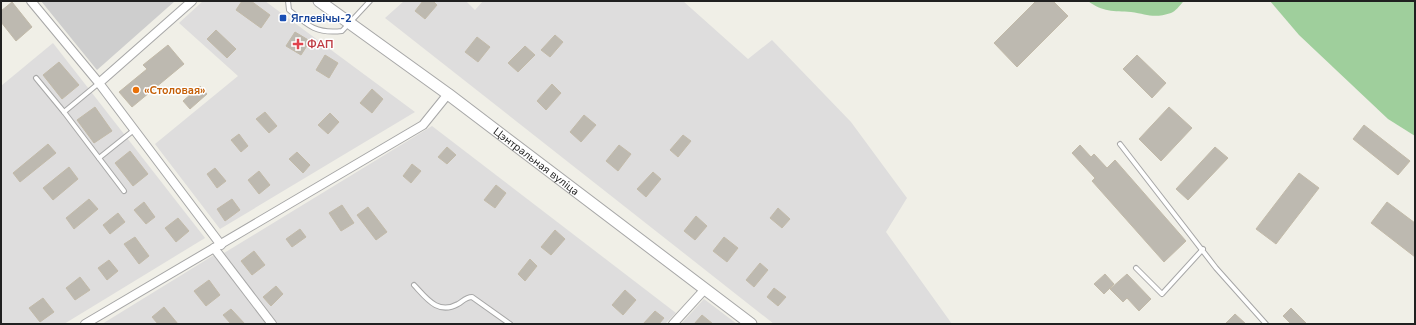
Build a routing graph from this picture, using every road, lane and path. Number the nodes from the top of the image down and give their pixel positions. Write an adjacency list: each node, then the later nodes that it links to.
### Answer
1 (31, 1): 8 (street)
2 (192, 1): 8 (street)
3 (288, 1): 6 (lane)
4 (319, 1): 6 (street, Цэнтральная вуліца)
5 (370, 1): 6 (lane)
6 (349, 22): 9 (street, Цэнтральная вуліца)
7 (36, 78): 10 (lane)
8 (100, 83): 10 (lane); 11 (street)
9 (448, 94): 15 (street); 19 (street, Цэнтральная вуліца)
10 (64, 112): 13 (lane)
11 (134, 130): 13 (lane); 15 (street)
12 (1120, 144): 16 (lane)
13 (99, 158): 14 (lane)
14 (124, 191)
15 (218, 247): 20 (street); 21 (street)
16 (1202, 249): 17 (lane); 25 (lane)
17 (1136, 268)
18 (414, 285): 22 (lane)
19 (705, 289): 23 (street); 24 (street, Цэнтральная вуліца)
20 (85, 324)
21 (272, 324)
22 (510, 324)
23 (673, 324)
24 (751, 324)
25 (1266, 324)

